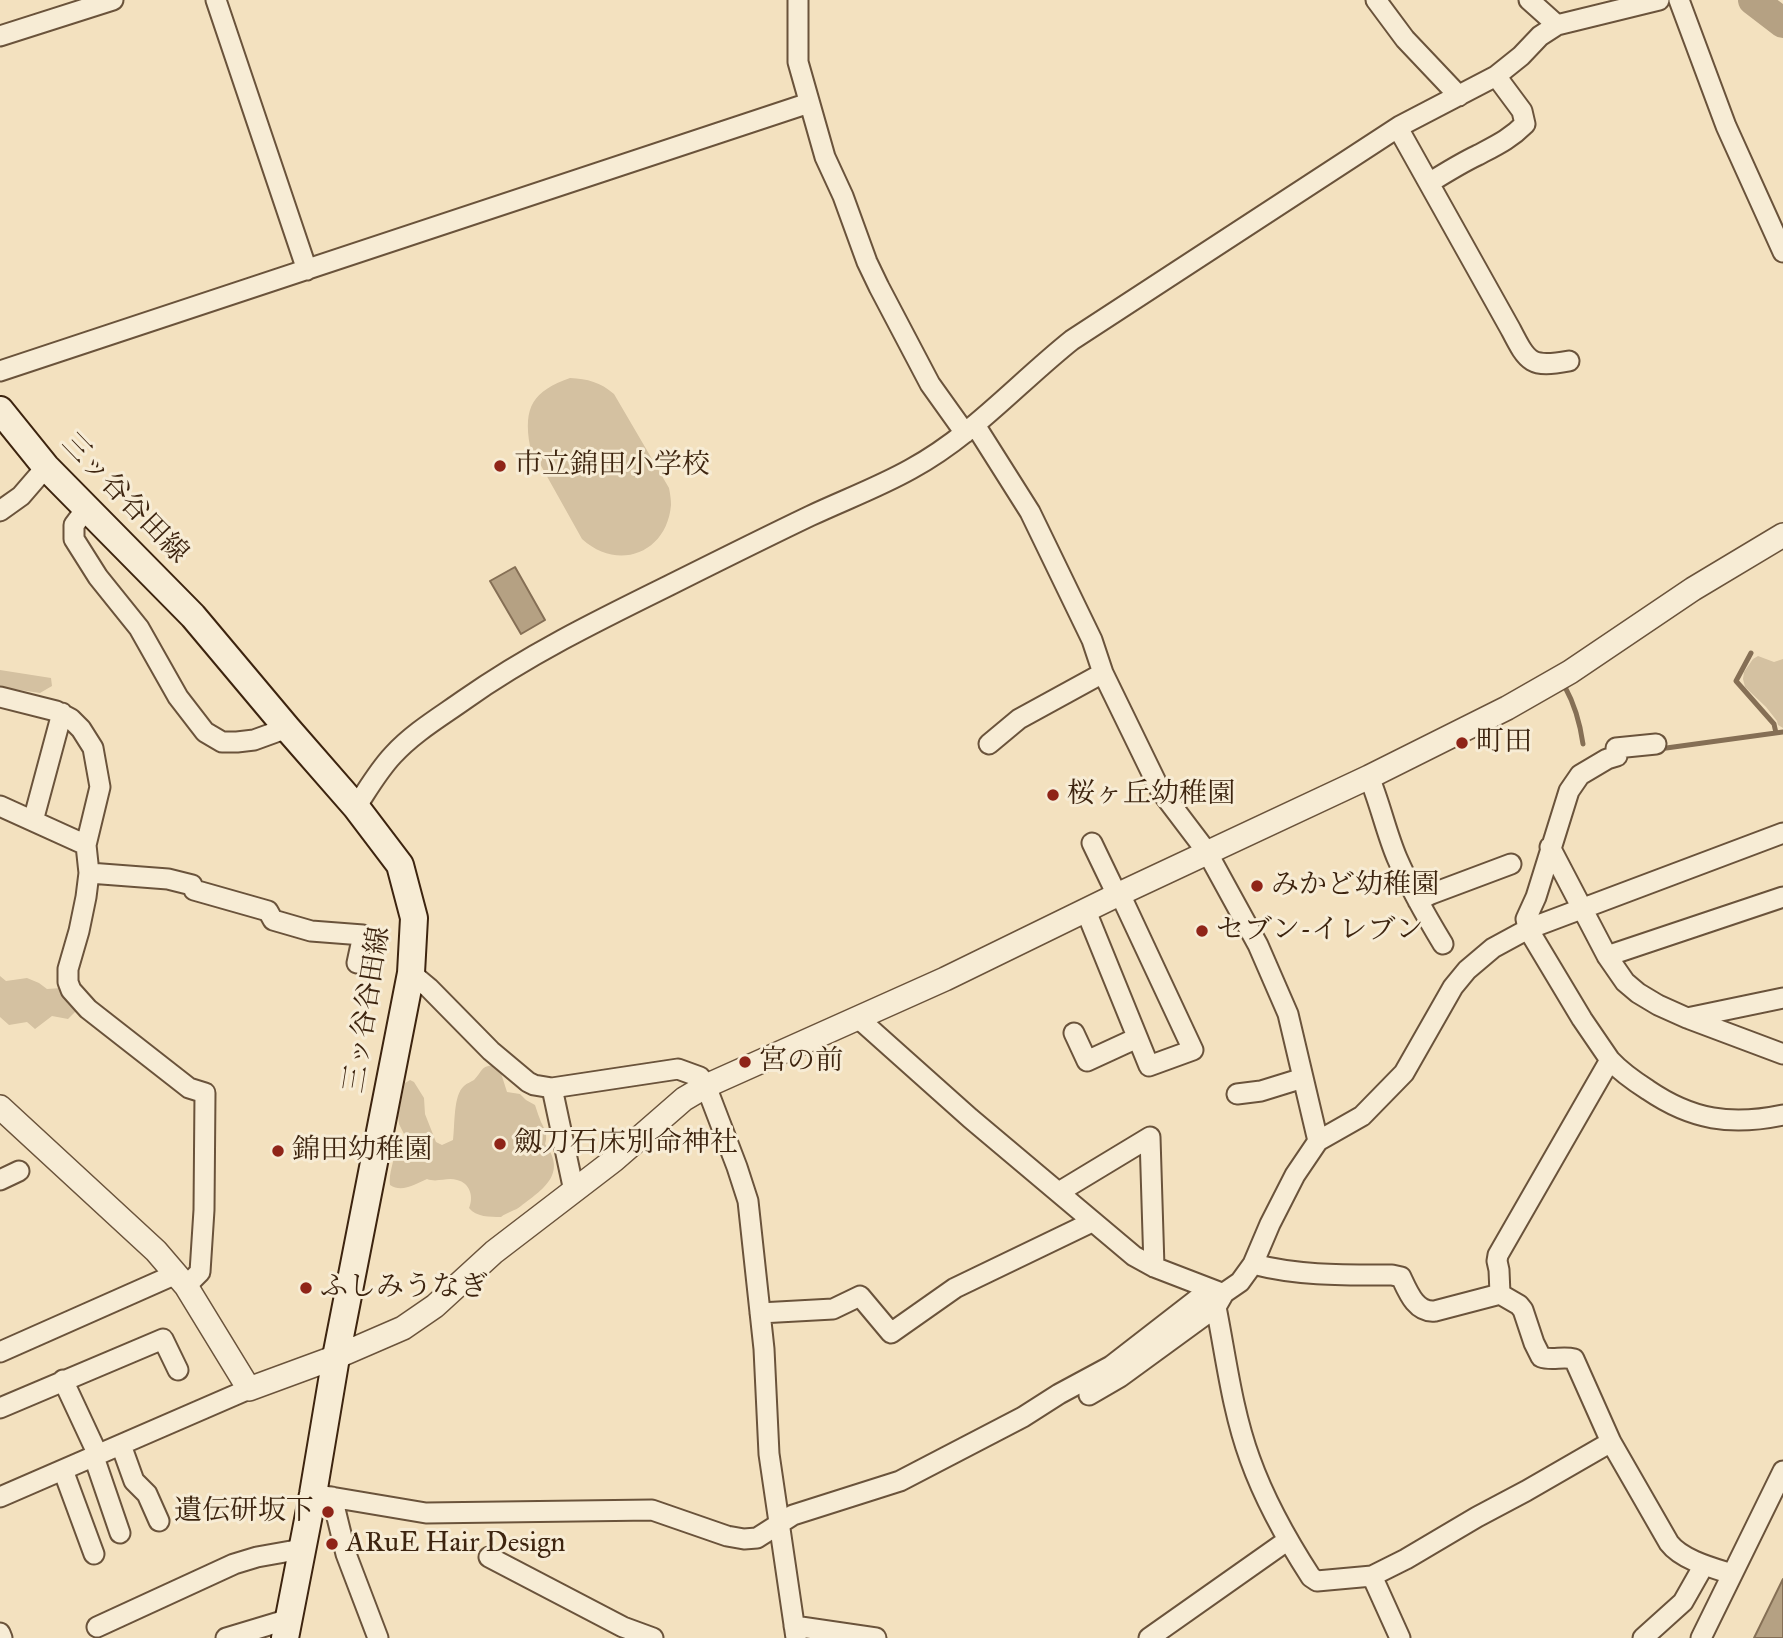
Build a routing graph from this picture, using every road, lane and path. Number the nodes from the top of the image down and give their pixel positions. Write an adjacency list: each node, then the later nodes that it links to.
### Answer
1 (113, 0): 9 (street)
2 (216, 0): 16 (street)
3 (798, 0): 12 (street)
4 (1376, 0): 11 (street)
5 (1529, 0): 8 (street)
6 (1659, 0): 8 (street)
7 (1679, 0): 15 (street)
8 (1557, 25): 10 (street)
9 (0, 36)
10 (1496, 76): 11 (street); 14 (street)
11 (1459, 96): 13 (street)
12 (809, 103): 16 (street); 20 (street)
13 (1398, 128): 14 (street); 20 (street)
14 (1429, 183): 17 (street)
15 (1783, 252)
16 (307, 270): 18 (street)
17 (1569, 361)
18 (0, 371)
19 (0, 410): 21 (main road, 三ッ谷谷田線)
20 (970, 429): 25 (street); 33 (street)
21 (46, 467): 22 (main road, 三ッ谷谷田線); 23 (street)
22 (86, 509): 28 (main road, 三ッ谷谷田線); 28 (street)
23 (0, 511)
24 (1783, 535): 31 (street)
25 (1103, 673): 29 (street); 39 (street)
26 (0, 697): 27 (street)
27 (62, 713): 34 (street); 37 (street)
28 (287, 728): 33 (main road, 三ッ谷谷田線)
29 (989, 744)
30 (1656, 744): 38 (street)
31 (1369, 776): 39 (street); 44 (street)
32 (0, 806): 34 (street)
33 (356, 807): 51 (main road, 三ッ谷谷田線)
34 (33, 821): 37 (street)
35 (1783, 833): 45 (street)
36 (1092, 843): 42 (street)
37 (86, 845): 41 (street)
38 (1550, 847): 45 (street); 47 (street)
39 (1208, 852): 42 (street); 59 (street)
40 (1511, 864): 44 (street)
41 (89, 873): 50 (street); 73 (street)
42 (1119, 894): 46 (street); 56 (street)
43 (1783, 897): 49 (street)
44 (1418, 901): 48 (street)
45 (1582, 908): 47 (street); 49 (street)
46 (1086, 911): 53 (street); 56 (street)
47 (1528, 929): 58 (street); 65 (street)
48 (1443, 944)
49 (1606, 956): 54 (street)
50 (357, 963)
51 (411, 973): 61 (street); 78 (main road, 三ッ谷谷田線)
52 (1783, 998): 54 (street)
53 (858, 1018): 60 (street); 69 (street)
54 (1687, 1018): 57 (street)
55 (1074, 1033): 56 (street)
56 (1137, 1038)
57 (1783, 1054)
58 (1610, 1060): 64 (street); 74 (street)
59 (1303, 1079): 62 (street); 65 (street)
60 (706, 1086): 61 (street); 68 (street); 76 (street)
61 (552, 1088): 68 (street)
62 (1237, 1094)
63 (0, 1107): 73 (street)
64 (1783, 1115)
65 (1318, 1141): 71 (street)
66 (19, 1171): 67 (street)
67 (0, 1180)
68 (573, 1191): 78 (street)
69 (1059, 1192): 70 (street); 72 (street)
70 (1092, 1222): 72 (street); 76 (street)
71 (1253, 1264): 74 (street); 75 (street)
72 (1154, 1266): 75 (street)
73 (181, 1280): 77 (street); 81 (street)
74 (1500, 1294): 84 (street)
75 (1216, 1297): 82 (street); 92 (street); 94 (street)
76 (760, 1313): 92 (street)
77 (0, 1352)
78 (336, 1357): 81 (street); 89 (main road, 三ッ谷谷田線)
79 (178, 1370): 80 (street)
80 (63, 1380): 83 (street); 86 (street)
81 (249, 1389): 85 (street)
82 (1088, 1395)
83 (0, 1408)
84 (1611, 1442): 98 (street); 100 (street)
85 (121, 1445): 86 (street); 91 (street)
86 (96, 1456): 87 (street); 93 (street)
87 (63, 1470): 90 (street); 96 (street)
88 (1783, 1471): 99 (street)
89 (322, 1496): 92 (street); 95 (main road, 三ッ谷谷田線); 108 (street)
90 (0, 1497)
91 (159, 1521)
92 (779, 1523): 104 (street)
93 (120, 1533)
94 (1288, 1540): 100 (street); 111 (street)
95 (302, 1549): 101 (street); 102 (main road, 三ッ谷谷田線)
96 (94, 1554)
97 (489, 1557): 103 (street)
98 (1704, 1565): 99 (street); 113 (street)
99 (1732, 1574): 114 (street)
100 (1372, 1576): 112 (street)
101 (97, 1626)
102 (287, 1628): 107 (street)
103 (615, 1632): 109 (street)
104 (795, 1632): 110 (street)
105 (0, 1633): 106 (street)
106 (2, 1638)
107 (226, 1638)
108 (378, 1638)
109 (653, 1638)
110 (876, 1638)
111 (1149, 1638)
112 (1400, 1638)
113 (1643, 1638)
114 (1701, 1638)

